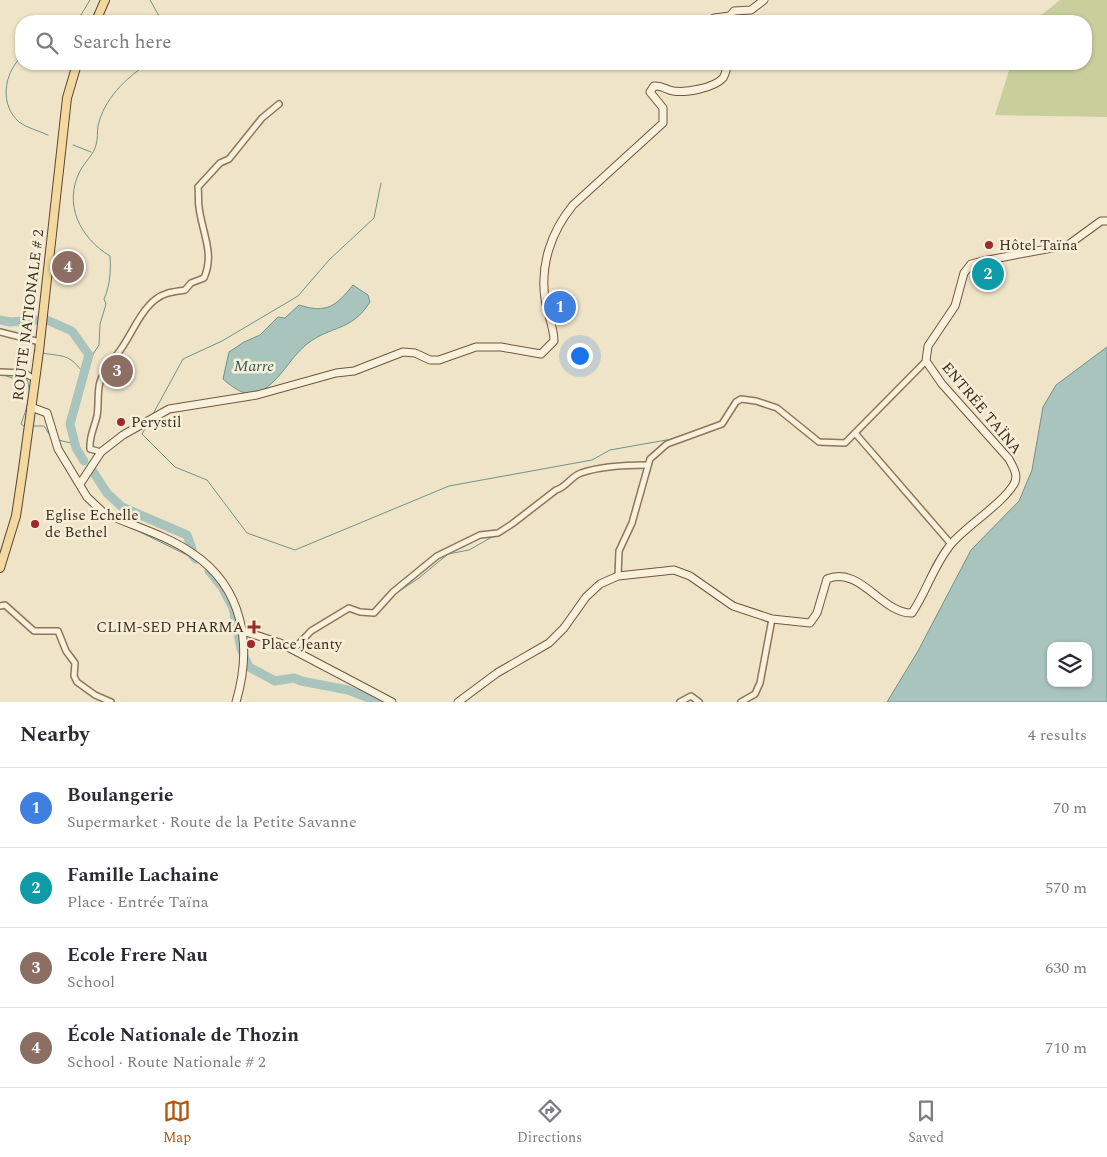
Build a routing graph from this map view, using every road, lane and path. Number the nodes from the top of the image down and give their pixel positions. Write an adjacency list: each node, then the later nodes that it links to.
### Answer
1 (105, 0): 3 (main road)
2 (764, 0): 4 (street)
3 (99, 15)
4 (731, 15)
5 (75, 70): 10 (main road, ROUTE NATIONALE # 2)
6 (726, 70): 16 (street)
7 (279, 104): 16 (street)
8 (1107, 221): 11 (street, ENTRÉE TAÏNA)
9 (0, 332): 10 (street)
10 (40, 342): 13 (main road, ROUTE NATIONALE # 2)
11 (926, 362): 15 (street); 19 (street, ENTRÉE TAÏNA)
12 (0, 372): 13 (street)
13 (35, 379): 14 (main road, ROUTE NATIONALE # 2)
14 (31, 407): 18 (street); 20 (main road, ROUTE NATIONALE # 2)
15 (855, 433): 17 (street); 19 (street)
16 (102, 452): 18 (street)
17 (647, 465): 21 (street); 25 (street)
18 (80, 484): 24 (street)
19 (951, 544): 23 (street, ENTRÉE TAÏNA)
20 (0, 568)
21 (618, 576): 23 (street, ENTRÉE TAÏNA); 29 (street, ENTRÉE TAÏNA)
22 (0, 606): 26 (street)
23 (772, 619): 32 (street)
24 (243, 631): 25 (street); 27 (street)
25 (294, 649): 28 (street)
26 (110, 702)
27 (236, 702)
28 (392, 702)
29 (458, 702)
30 (680, 702): 31 (street)
31 (699, 702)
32 (741, 702)

